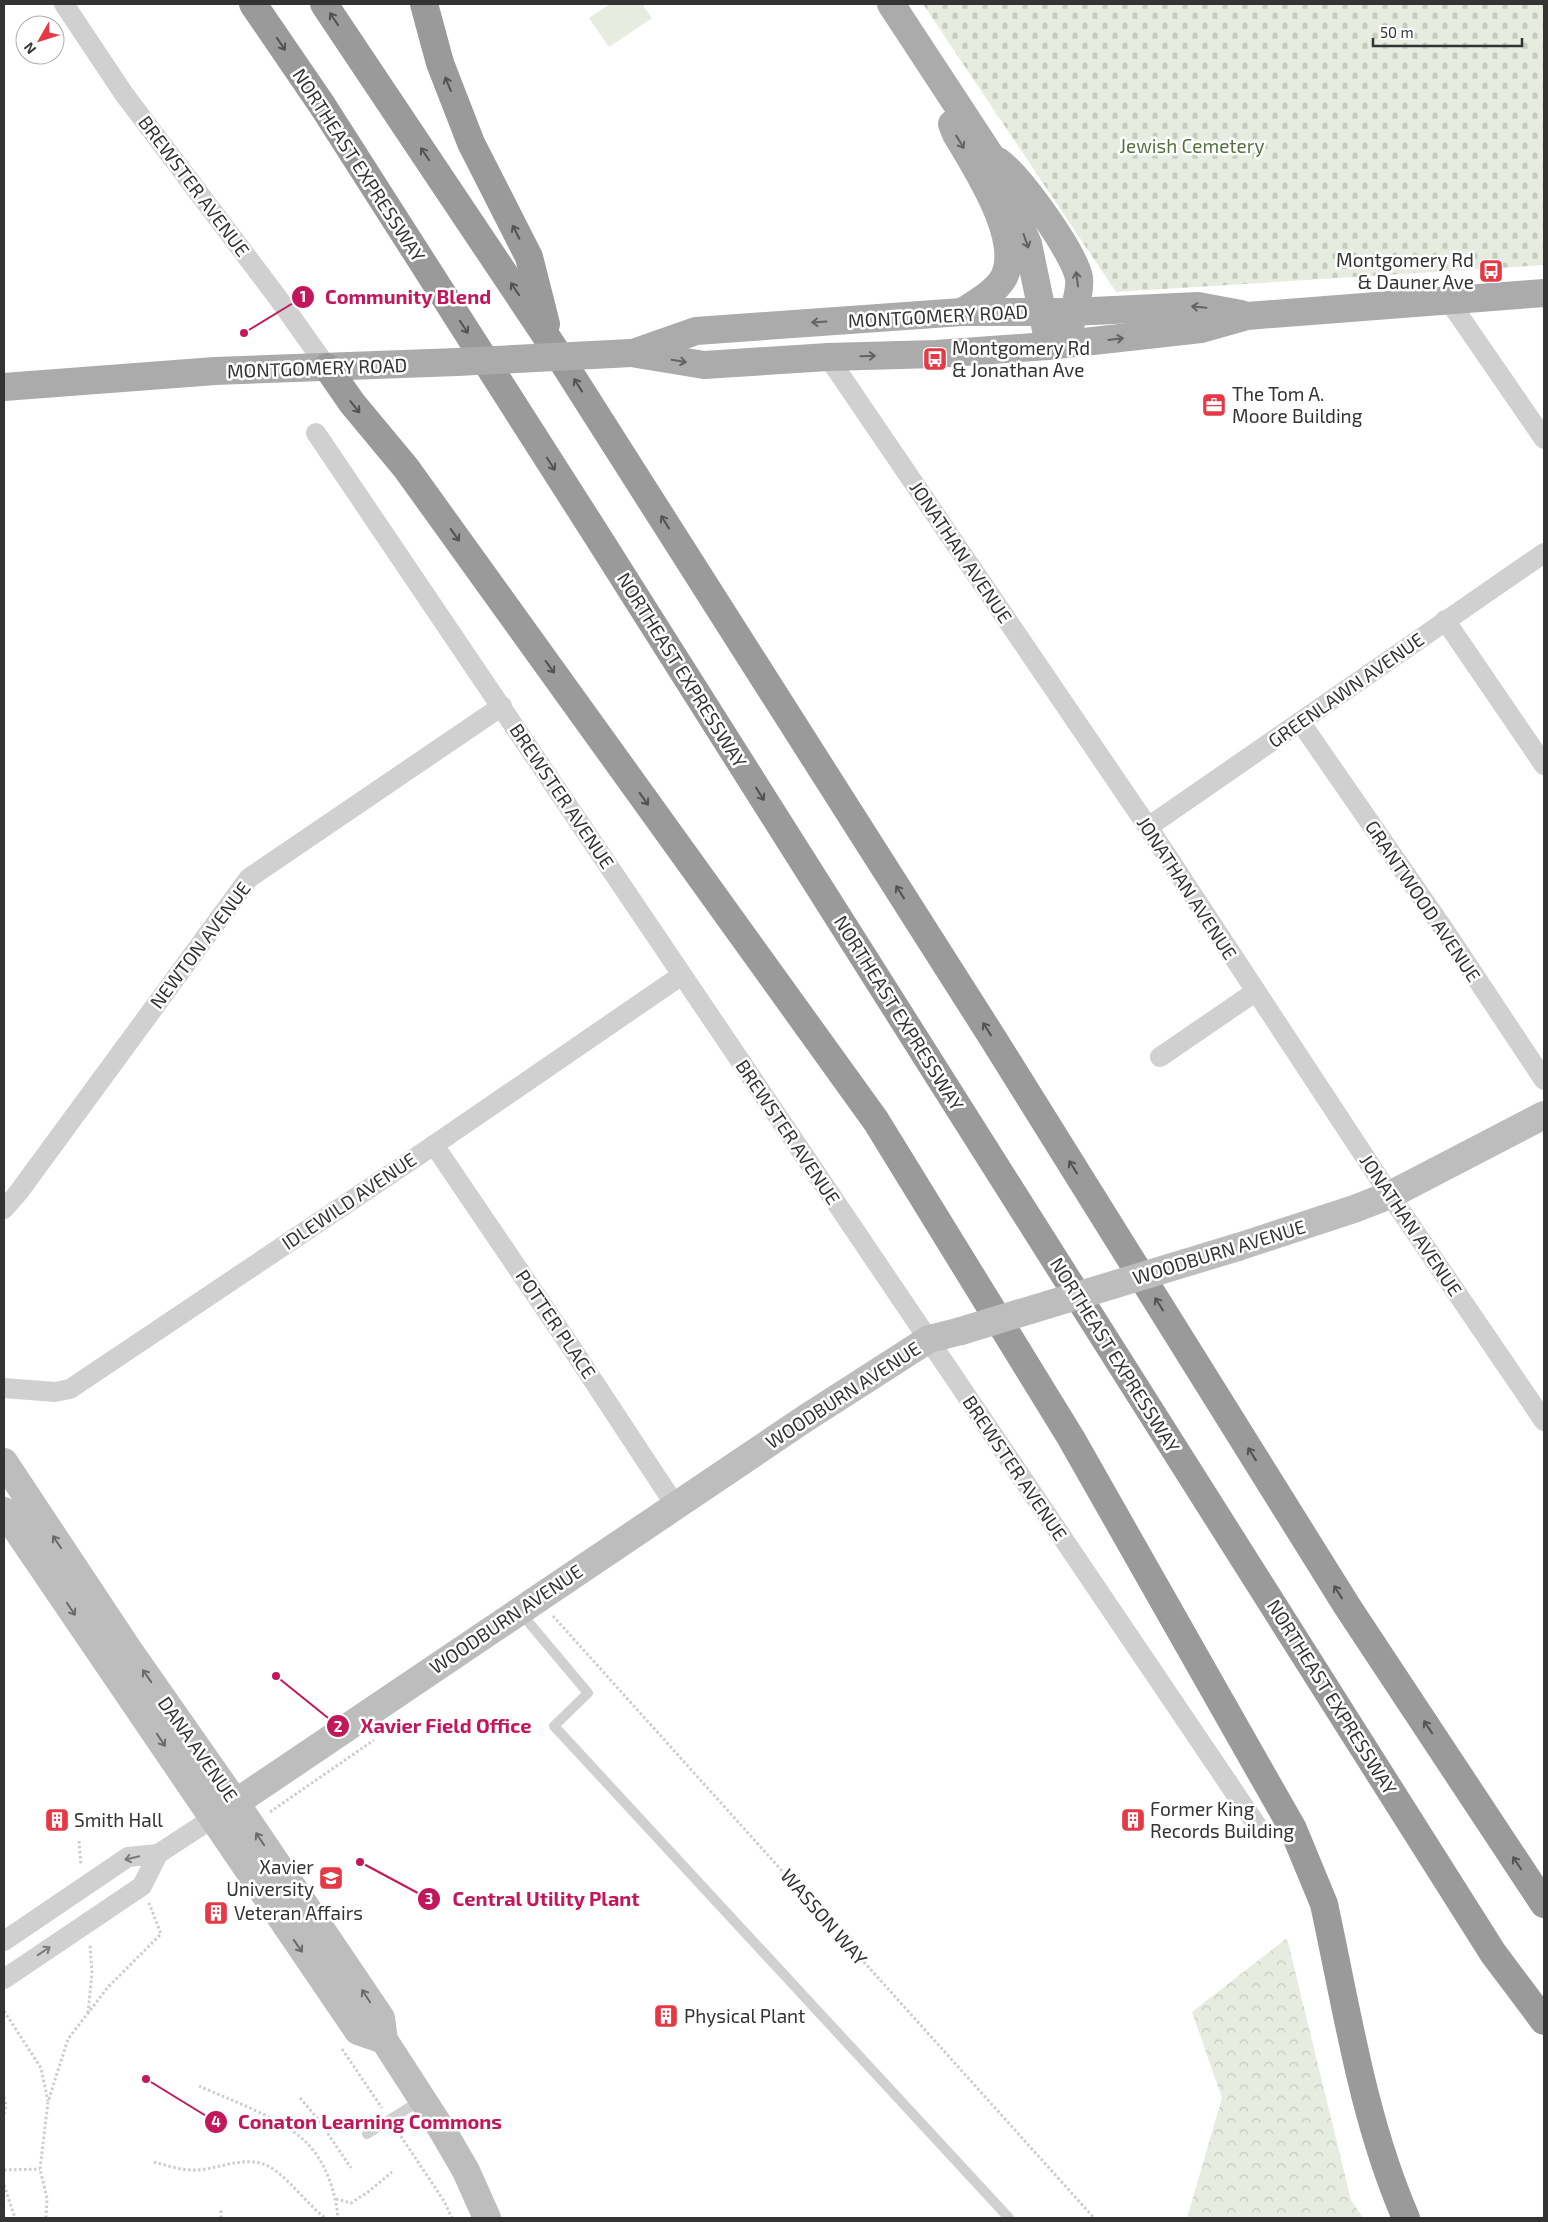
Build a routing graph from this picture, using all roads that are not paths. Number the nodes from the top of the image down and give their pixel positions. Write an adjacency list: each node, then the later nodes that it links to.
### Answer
1 (64, 4): 18 (street, BREWSTER AVENUE)
2 (253, 4): 50 (highway, NORTHEAST EXPRESSWAY, one-way to 50)
3 (324, 4): 14 (highway, one-way to 3)
4 (424, 4): 14 (highway, one-way to 4)
5 (891, 4): 6 (main road)
6 (941, 79): 7 (main road); 10 (main road, one-way to 10)
7 (992, 158): 11 (main road, one-way to 11); 12 (main road, one-way to 7)
8 (1544, 293): 9 (main road, MONTGOMERY ROAD)
9 (1449, 301): 13 (main road, MONTGOMERY ROAD); 21 (street)
10 (962, 312): 11 (main road, MONTGOMERY ROAD); 16 (main road, MONTGOMERY ROAD, one-way to 16)
11 (1042, 312): 12 (main road, MONTGOMERY ROAD); 15 (main road)
12 (1072, 312): 13 (main road, MONTGOMERY ROAD, one-way to 12); 15 (main road)
13 (1247, 316): 15 (main road, MONTGOMERY ROAD, one-way to 13)
14 (552, 345): 47 (highway, one-way to 14)
15 (1058, 345): 17 (main road, MONTGOMERY ROAD, one-way to 15)
16 (631, 353): 17 (main road, MONTGOMERY ROAD, one-way to 17); 18 (main road, MONTGOMERY ROAD, bridge)
17 (828, 357): 27 (street, JONATHAN AVENUE)
18 (327, 367): 19 (main road, MONTGOMERY ROAD); 56 (highway, one-way to 56)
19 (4, 387)
20 (316, 433): 24 (street, BREWSTER AVENUE)
21 (1544, 439)
22 (1544, 554): 23 (street, GREENLAWN AVENUE)
23 (1445, 620): 25 (street, GREENLAWN AVENUE); 26 (street)
24 (502, 706): 28 (street, BREWSTER AVENUE); 35 (street, NEWTON AVENUE)
25 (1301, 722): 27 (street, GREENLAWN AVENUE); 31 (street, GRANTWOOD AVENUE)
26 (1544, 765)
27 (1148, 827): 29 (street, JONATHAN AVENUE)
28 (682, 975): 33 (street, IDLEWILD AVENUE); 36 (street, BREWSTER AVENUE)
29 (1255, 992): 30 (street); 34 (street, JONATHAN AVENUE)
30 (1160, 1056)
31 (1544, 1080)
32 (1544, 1115): 34 (street, WOODBURN AVENUE)
33 (434, 1145): 37 (street, IDLEWILD AVENUE); 40 (street, POTTER PLACE)
34 (1390, 1195): 36 (street, WOODBURN AVENUE, bridge); 38 (street, JONATHAN AVENUE)
35 (4, 1209)
36 (929, 1339): 40 (street, WOODBURN AVENUE); 45 (street, BREWSTER AVENUE)
37 (4, 1388)
38 (1544, 1420)
39 (4, 1462): 43 (street, DANA AVENUE, one-way to 39)
40 (676, 1505): 42 (street, WOODBURN AVENUE)
41 (4, 1510): 44 (street, DANA AVENUE, one-way to 44)
42 (519, 1611): 43 (street, WOODBURN AVENUE); 55 (lane)
43 (236, 1802): 44 (street, WOODBURN AVENUE); 51 (street, DANA AVENUE, one-way to 43)
44 (213, 1818): 46 (street); 51 (street, DANA AVENUE, one-way to 51)
45 (1260, 1830)
46 (158, 1854): 48 (street, one-way to 48); 49 (street, one-way to 46)
47 (1544, 1904)
48 (4, 1941)
49 (4, 1979)
50 (1544, 2021)
51 (384, 2040): 52 (street, DANA AVENUE)
52 (421, 2099): 53 (lane); 54 (street, DANA AVENUE)
53 (367, 2134)
54 (487, 2218)
55 (1009, 2218)
56 (1406, 2218)

